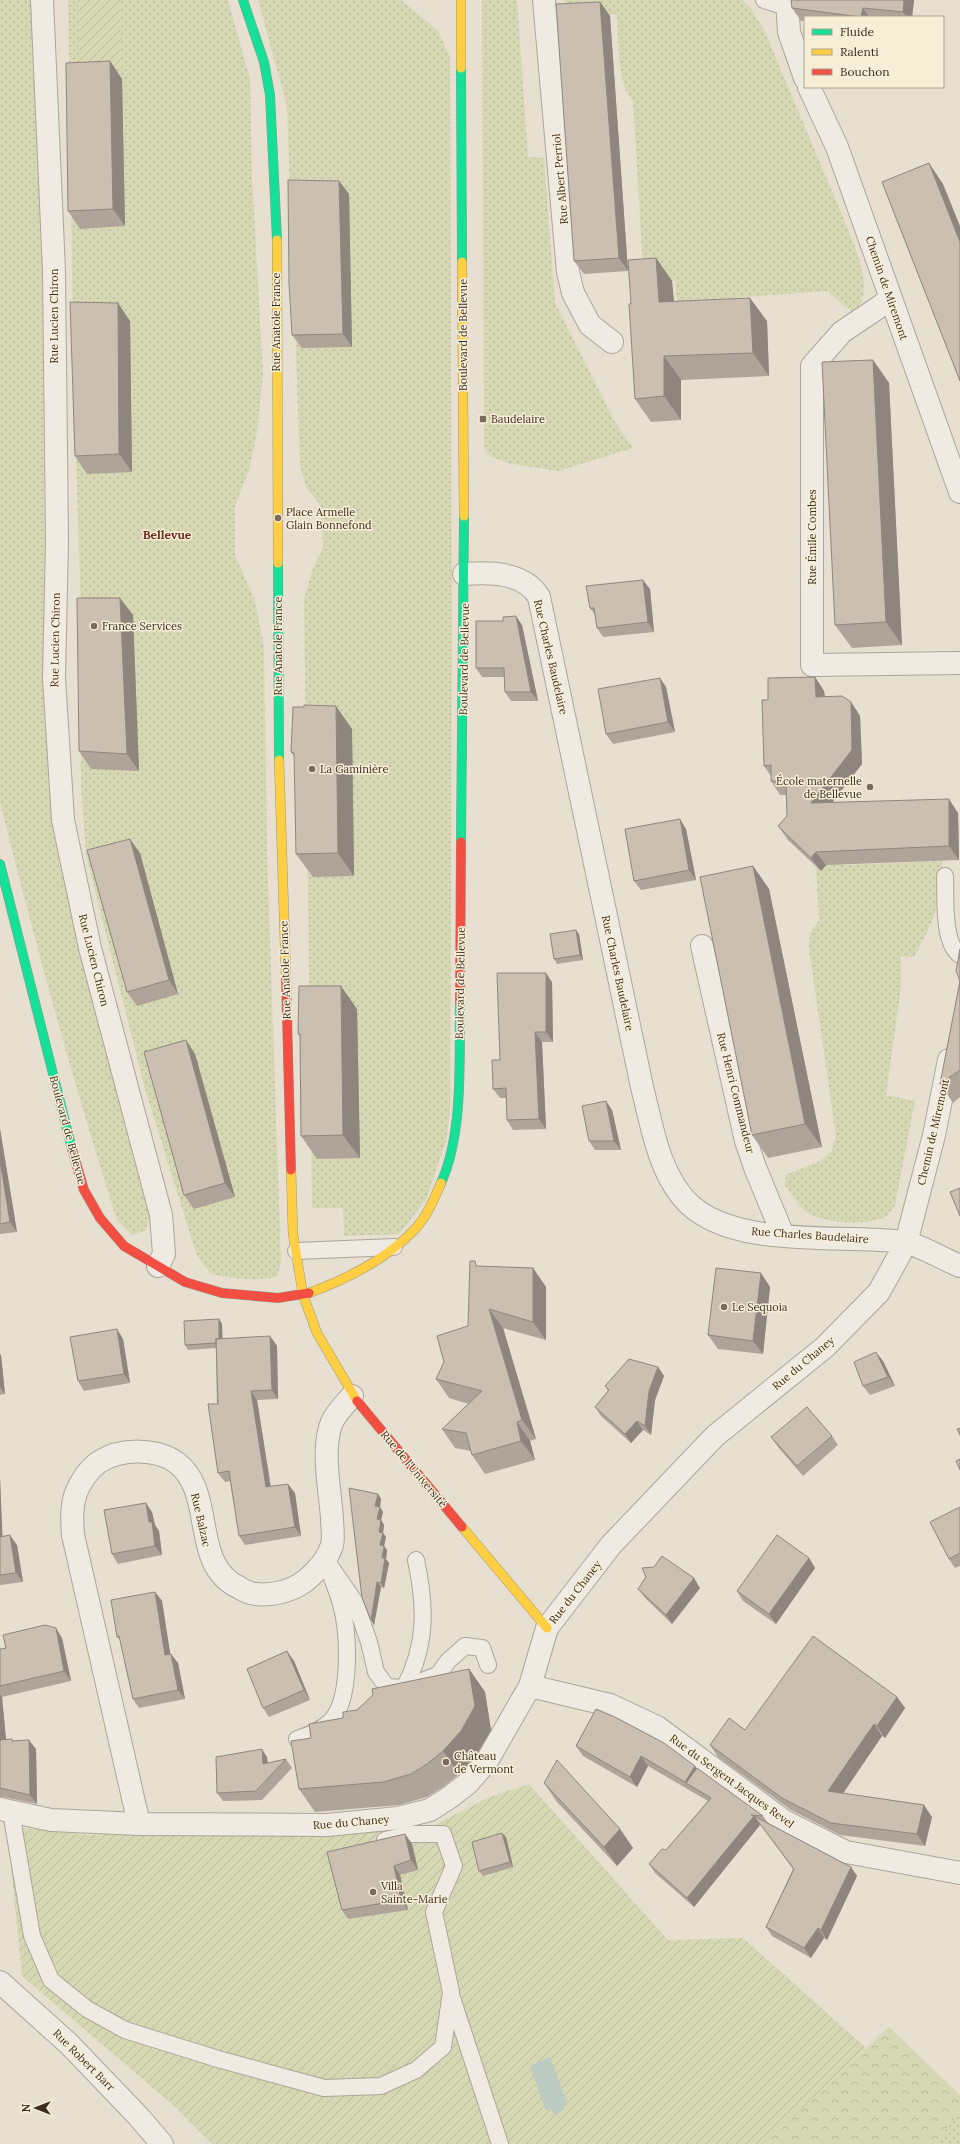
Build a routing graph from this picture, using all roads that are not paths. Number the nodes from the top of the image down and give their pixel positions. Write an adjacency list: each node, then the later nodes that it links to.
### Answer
1 (42, 0): 23 (street, Rue Lucien Chiron)
2 (244, 0): 22 (main road, Rue Anatole France)
3 (461, 0): 12 (main road, Boulevard de Bellevue)
4 (544, 0): 10 (street, Rue Albert Perriol)
5 (764, 0): 6 (lane)
6 (787, 4): 7 (street)
7 (804, 75)
8 (809, 88): 9 (street, Chemin de Miremont)
9 (891, 299): 11 (street, Chemin de Miremont); 13 (street, Rue Émile Combes)
10 (612, 342)
11 (960, 492)
12 (464, 574): 19 (street, Rue Charles Baudelaire); 21 (main road, Boulevard de Bellevue)
13 (960, 663)
14 (0, 864): 23 (main road, Boulevard de Bellevue)
15 (945, 876): 17 (lane)
16 (702, 946): 19 (street, Rue Henri Commandeur)
17 (960, 955)
18 (952, 1042): 20 (street, Chemin de Miremont)
19 (783, 1235): 20 (street, Rue Charles Baudelaire)
20 (906, 1243): 24 (street, Rue Charles Baudelaire); 29 (street, Rue du Chaney)
21 (394, 1247): 22 (lane); 25 (main road, Boulevard de Bellevue)
22 (296, 1251): 25 (main road, Rue Anatole France)
23 (158, 1266): 25 (main road, Boulevard de Bellevue)
24 (960, 1266)
25 (303, 1295): 26 (main road, Rue de l'Université)
26 (352, 1396): 27 (street, Rue Balzac); 29 (main road, Rue de l'Université)
27 (326, 1560): 32 (lane); 33 (lane); 35 (street, Rue Balzac)
28 (416, 1560): 32 (lane)
29 (547, 1628): 31 (street, Rue du Chaney)
30 (488, 1665): 32 (lane)
31 (530, 1686): 35 (street, Rue du Chaney); 37 (street, Rue du Sergent Jacques Revel)
32 (404, 1688)
33 (297, 1739)
34 (5, 1811): 35 (street, Rue du Chaney); 39 (lane)
35 (139, 1824)
36 (374, 1843): 39 (lane)
37 (960, 1873)
38 (0, 1982): 40 (street, Rue Robert Barr)
39 (451, 1992): 41 (lane)
40 (162, 2144)
41 (500, 2144)

